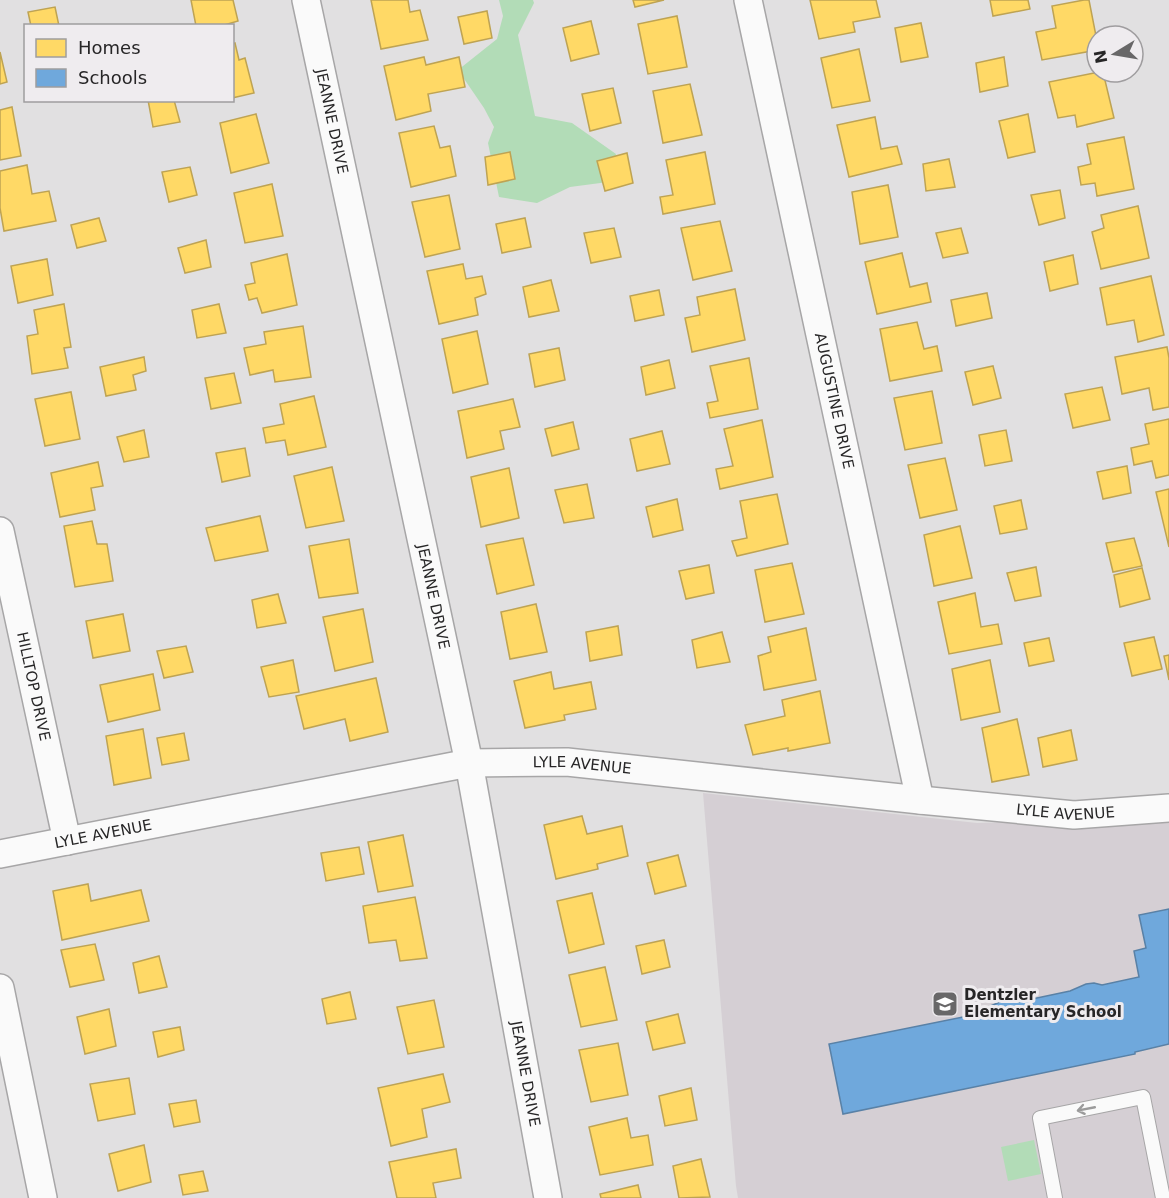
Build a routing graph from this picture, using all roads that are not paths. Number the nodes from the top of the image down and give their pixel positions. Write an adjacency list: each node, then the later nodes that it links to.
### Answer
1 (306, 0): 4 (street, JEANNE DRIVE)
2 (748, 0): 5 (street, AUGUSTINE DRIVE)
3 (0, 531): 7 (street, HILLTOP DRIVE)
4 (470, 763): 5 (street, LYLE AVENUE); 7 (street, LYLE AVENUE); 11 (street, JEANNE DRIVE)
5 (920, 800): 6 (street, LYLE AVENUE)
6 (1169, 808)
7 (67, 841): 8 (street, LYLE AVENUE)
8 (0, 854)
9 (0, 988): 10 (street)
10 (43, 1198)
11 (548, 1198)
12 (1055, 1198): 13 (lane, one-way to 12)
13 (1163, 1198)

